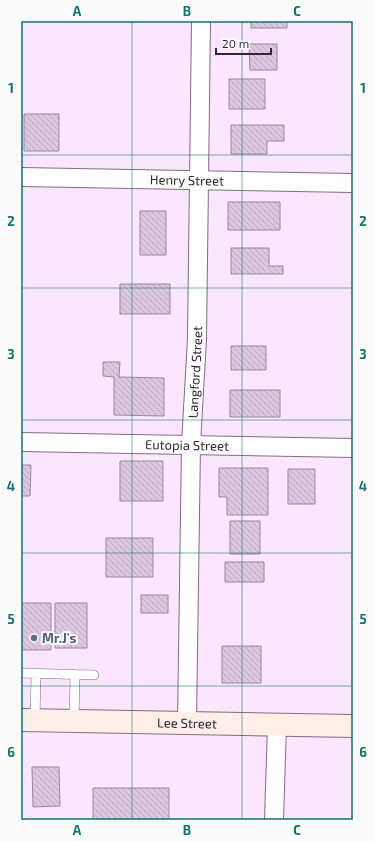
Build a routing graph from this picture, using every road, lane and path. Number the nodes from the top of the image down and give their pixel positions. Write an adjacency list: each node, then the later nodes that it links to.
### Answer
1 (201, 21): 3 (street, Langford Street)
2 (21, 177): 3 (street, Henry Street)
3 (198, 181): 4 (street, Henry Street); 6 (street, Langford Street)
4 (353, 183)
5 (21, 442): 6 (street, Eutopia Street)
6 (191, 444): 7 (street, Eutopia Street); 14 (street, Langford Street)
7 (353, 448)
8 (21, 673): 9 (lane)
9 (36, 674): 10 (lane); 12 (lane)
10 (75, 674): 11 (lane); 13 (lane)
11 (94, 675)
12 (28, 720): 13 (main road, Lee Street)
13 (74, 721): 14 (main road, Lee Street)
14 (187, 723): 15 (main road, Lee Street)
15 (277, 725): 16 (main road, Lee Street); 17 (street)
16 (353, 726)
17 (274, 820)

